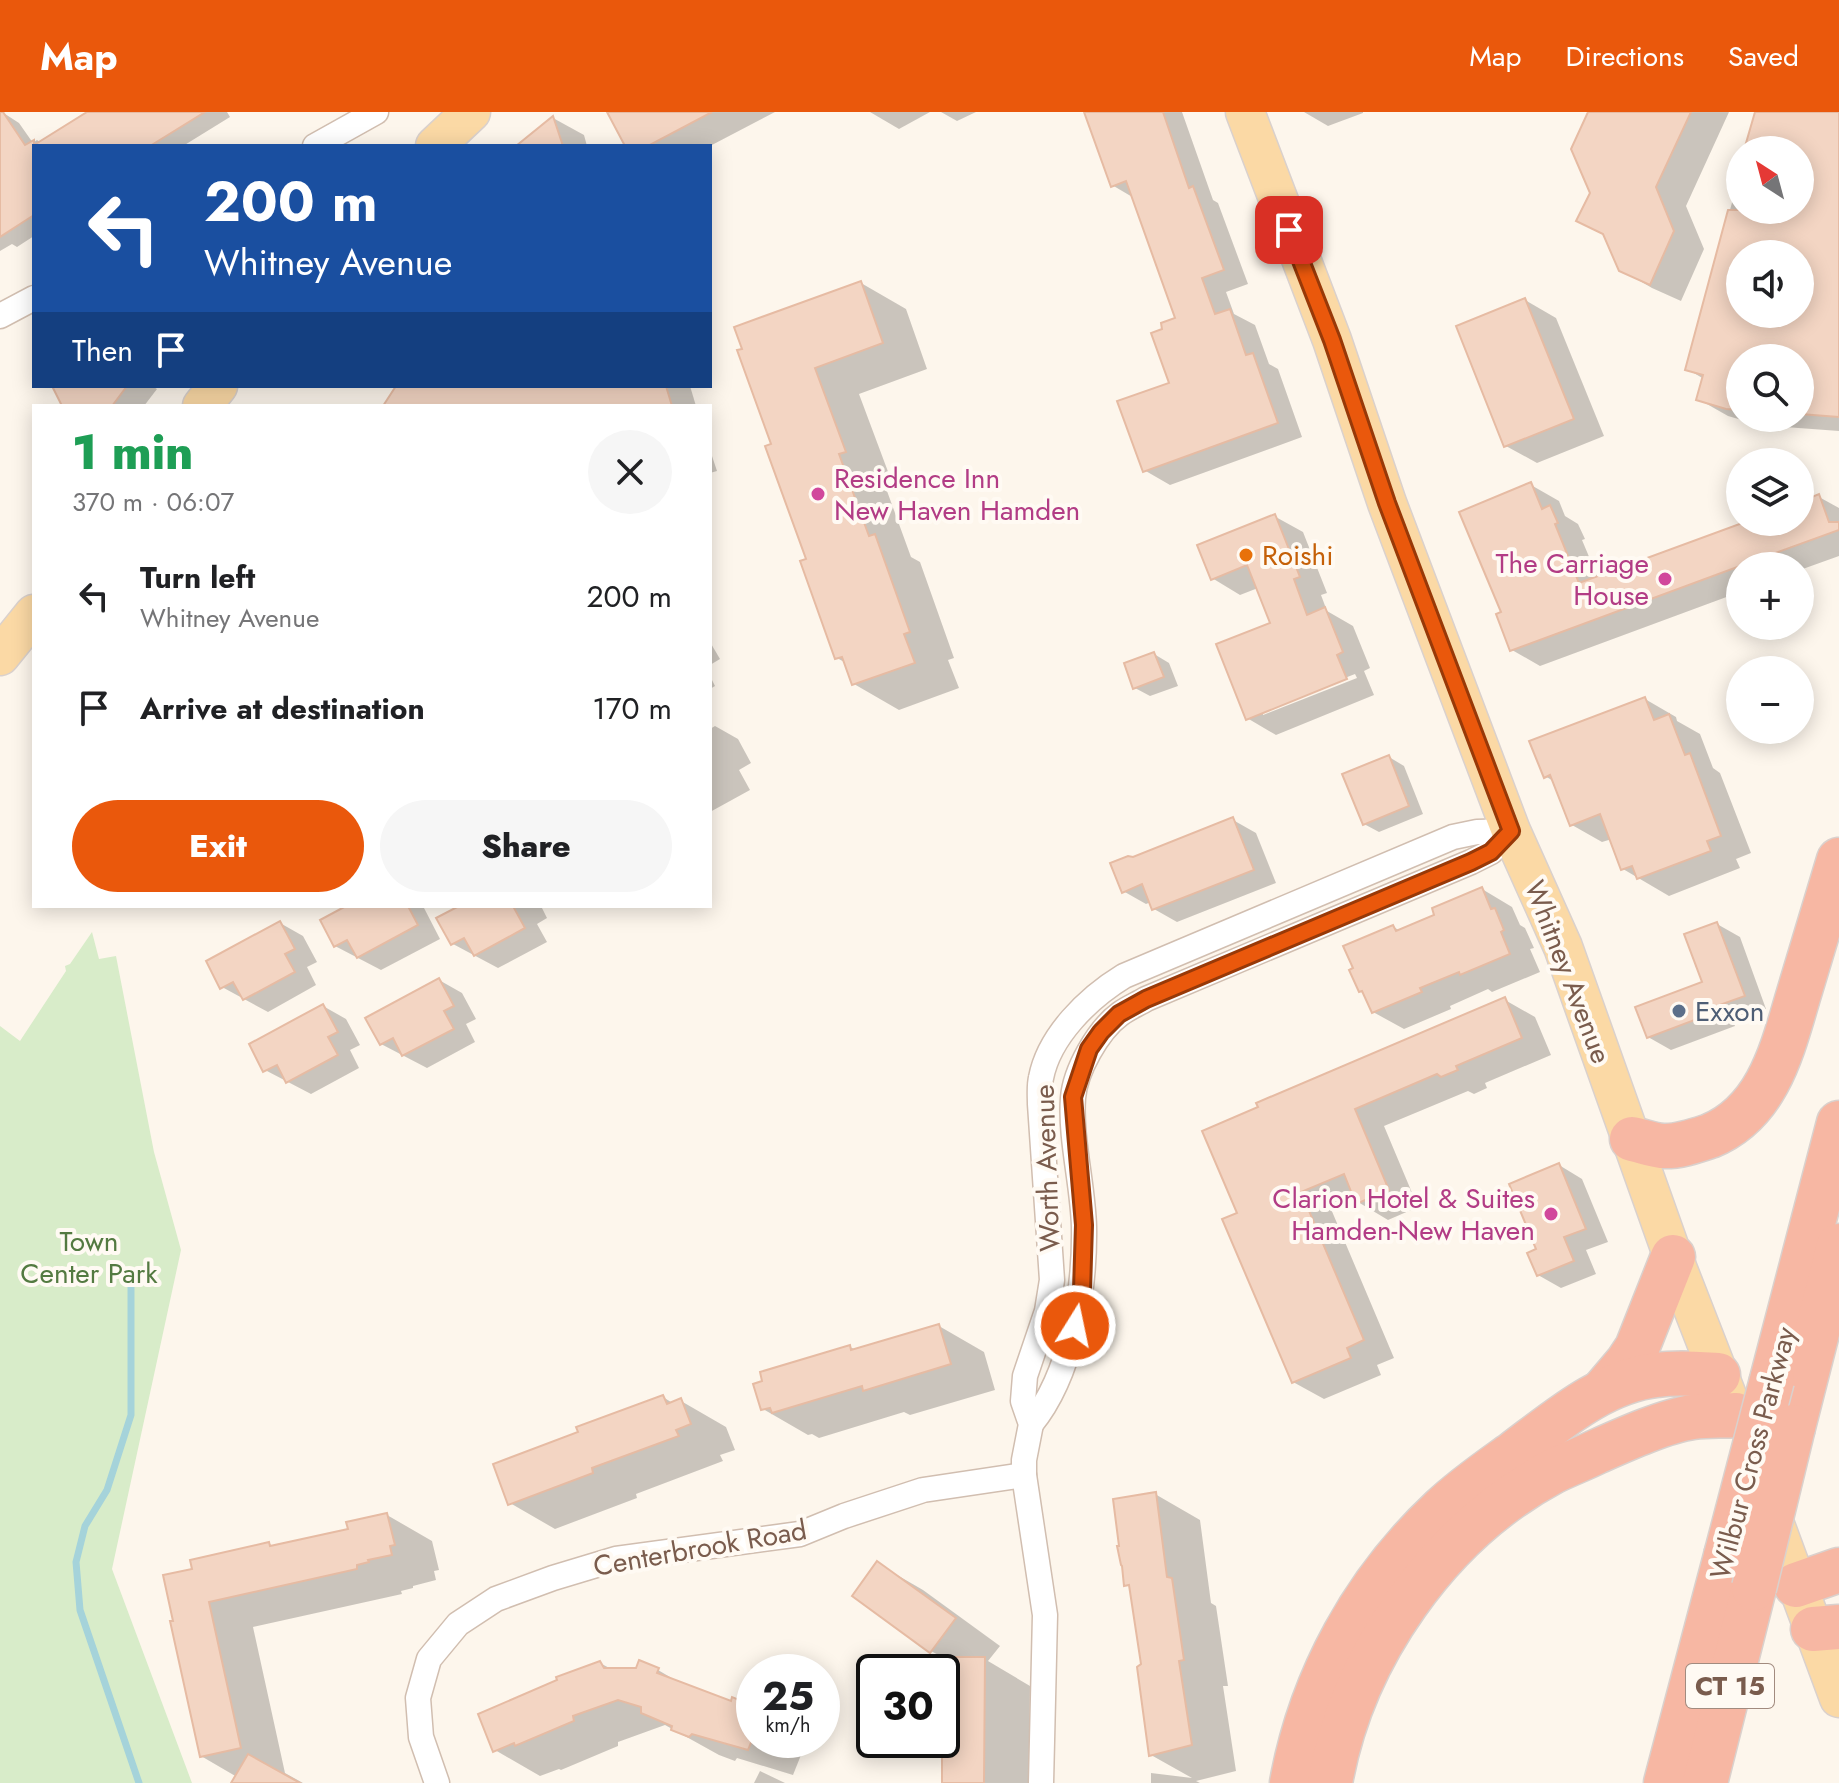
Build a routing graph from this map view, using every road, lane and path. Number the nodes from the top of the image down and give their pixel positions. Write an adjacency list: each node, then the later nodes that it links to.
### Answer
1 (376, 112): 4 (street)
2 (471, 112): 5 (main road)
3 (1245, 112): 12 (main road, Whitney Avenue)
4 (319, 144)
5 (437, 144)
6 (32, 299): 7 (street)
7 (0, 316)
8 (216, 388): 9 (main road)
9 (204, 404)
10 (32, 616): 11 (main road)
11 (0, 656)
12 (1511, 831): 14 (street, Worth Avenue); 15 (street, Worth Avenue); 21 (main road, Whitney Avenue)
13 (1839, 860): 21 (highway)
14 (1369, 873): 15 (street); 16 (street, Worth Avenue)
15 (1380, 901): 17 (street, Worth Avenue)
16 (1156, 963): 17 (street); 18 (street, Worth Avenue)
17 (1167, 991): 19 (street, Worth Avenue)
18 (1050, 1052): 19 (street, Worth Avenue); 27 (street, Worth Avenue)
19 (1084, 1063): 27 (street, Worth Avenue)
20 (1839, 1123): 32 (highway, Wilbur Cross Parkway / CT 15, bridge)
21 (1632, 1139): 23 (main road, Whitney Avenue)
22 (1839, 1246): 30 (highway, Wilbur Cross Parkway / CT 15, bridge)
23 (1673, 1257): 24 (main road, Whitney Avenue); 25 (highway)
24 (1718, 1375): 25 (highway); 26 (main road, Whitney Avenue)
25 (1605, 1389): 36 (highway)
26 (1736, 1415): 30 (main road, Whitney Avenue); 37 (highway)
27 (1031, 1424): 28 (street, Worth Avenue)
28 (1024, 1475): 34 (street, Centerbrook Road); 35 (street, Worth Avenue)
29 (1839, 1570): 30 (highway)
30 (1775, 1587): 31 (main road, Whitney Avenue); 40 (highway, Wilbur Cross Parkway / CT 15)
31 (1826, 1628): 33 (main road, Whitney Avenue)
32 (1688, 1697): 38 (highway); 39 (highway, Wilbur Cross Parkway / CT 15)
33 (1839, 1698)
34 (437, 1783)
35 (1041, 1783)
36 (1292, 1783)
37 (1330, 1783)
38 (1640, 1783)
39 (1666, 1783)
40 (1705, 1783)

